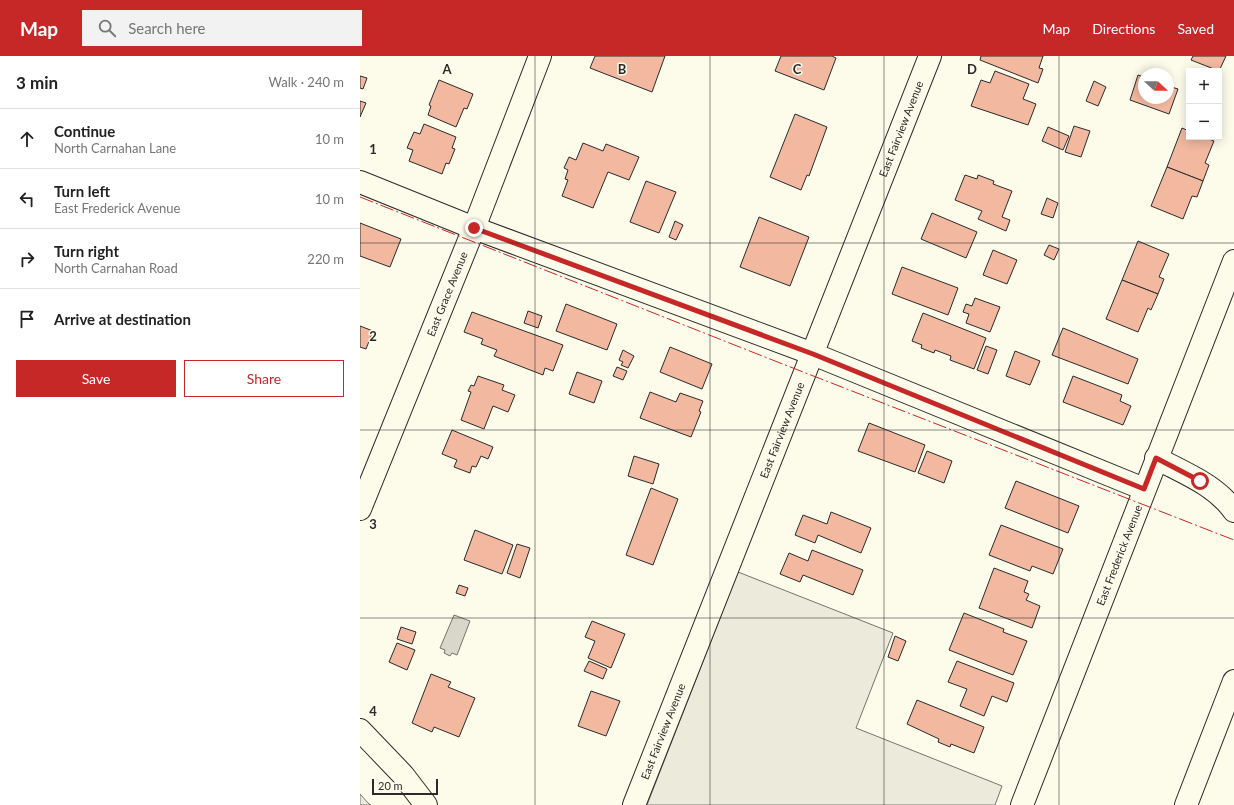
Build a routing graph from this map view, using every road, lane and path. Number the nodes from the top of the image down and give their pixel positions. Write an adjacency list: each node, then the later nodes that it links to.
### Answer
1 (540, 56): 4 (street, East Grace Avenue)
2 (930, 56): 6 (street, East Fairview Avenue)
3 (360, 182): 4 (street)
4 (474, 228): 6 (street); 9 (street, East Grace Avenue)
5 (1234, 261): 7 (street, East Frederick Avenue)
6 (813, 354): 8 (street); 14 (street, East Fairview Avenue)
7 (1156, 458): 8 (street, East Frederick Avenue); 10 (street)
8 (1144, 489): 15 (street, East Frederick Avenue)
9 (360, 509)
10 (1234, 511)
11 (1234, 682): 16 (street)
12 (360, 730): 13 (street)
13 (426, 805)
14 (634, 805)
15 (1022, 805)
16 (1186, 805)

